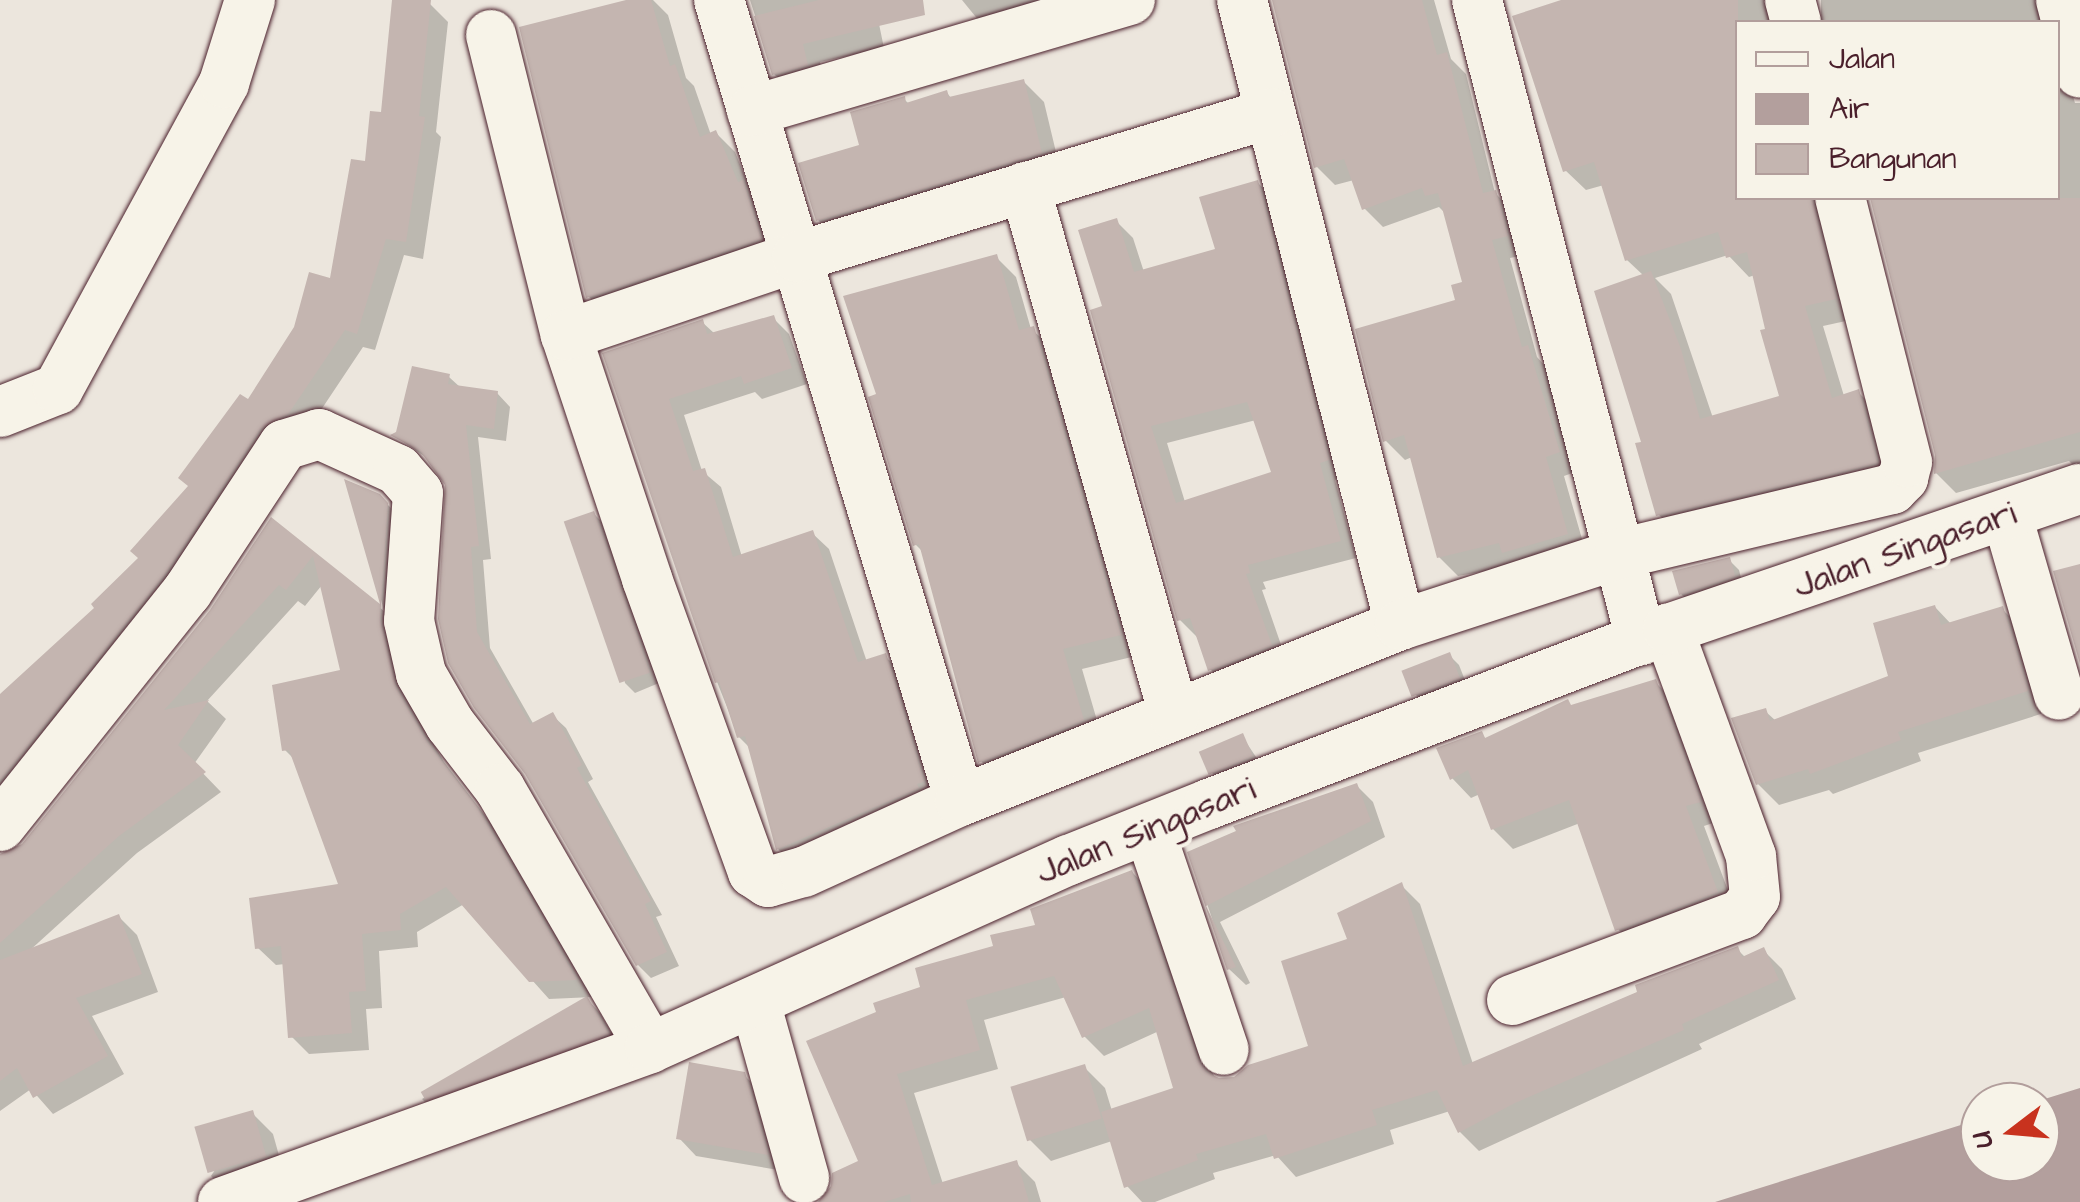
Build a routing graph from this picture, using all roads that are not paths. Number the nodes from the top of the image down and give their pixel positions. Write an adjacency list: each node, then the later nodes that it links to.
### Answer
1 (250, 0): 15 (street)
2 (719, 0): 9 (street)
3 (1130, 0): 9 (street)
4 (1242, 0): 10 (street)
5 (1477, 0): 18 (street)
6 (2061, 0): 8 (street)
7 (491, 35): 14 (street)
8 (2080, 73)
9 (752, 111): 13 (street)
10 (1271, 113): 11 (street); 19 (street)
11 (1025, 187): 13 (street); 22 (street)
12 (1841, 200): 18 (street)
13 (797, 257): 14 (street); 23 (street)
14 (566, 334): 23 (street)
15 (0, 412)
16 (2080, 489): 17 (street, Jalan Singasari)
17 (2008, 516): 20 (street, Jalan Singasari); 21 (street)
18 (1619, 554): 19 (street); 20 (street)
19 (1400, 624): 22 (street)
20 (1655, 635): 25 (street, Jalan Singasari); 26 (street)
21 (2059, 695)
22 (1174, 715): 23 (street)
23 (960, 800)
24 (0, 826): 28 (street)
25 (1148, 829): 27 (street, Jalan Singasari); 29 (street)
26 (1512, 1000)
27 (755, 1002): 28 (street, Jalan Singasari); 30 (street)
28 (650, 1048): 31 (street, Jalan Singasari)
29 (1224, 1050)
30 (804, 1178)
31 (223, 1202)

